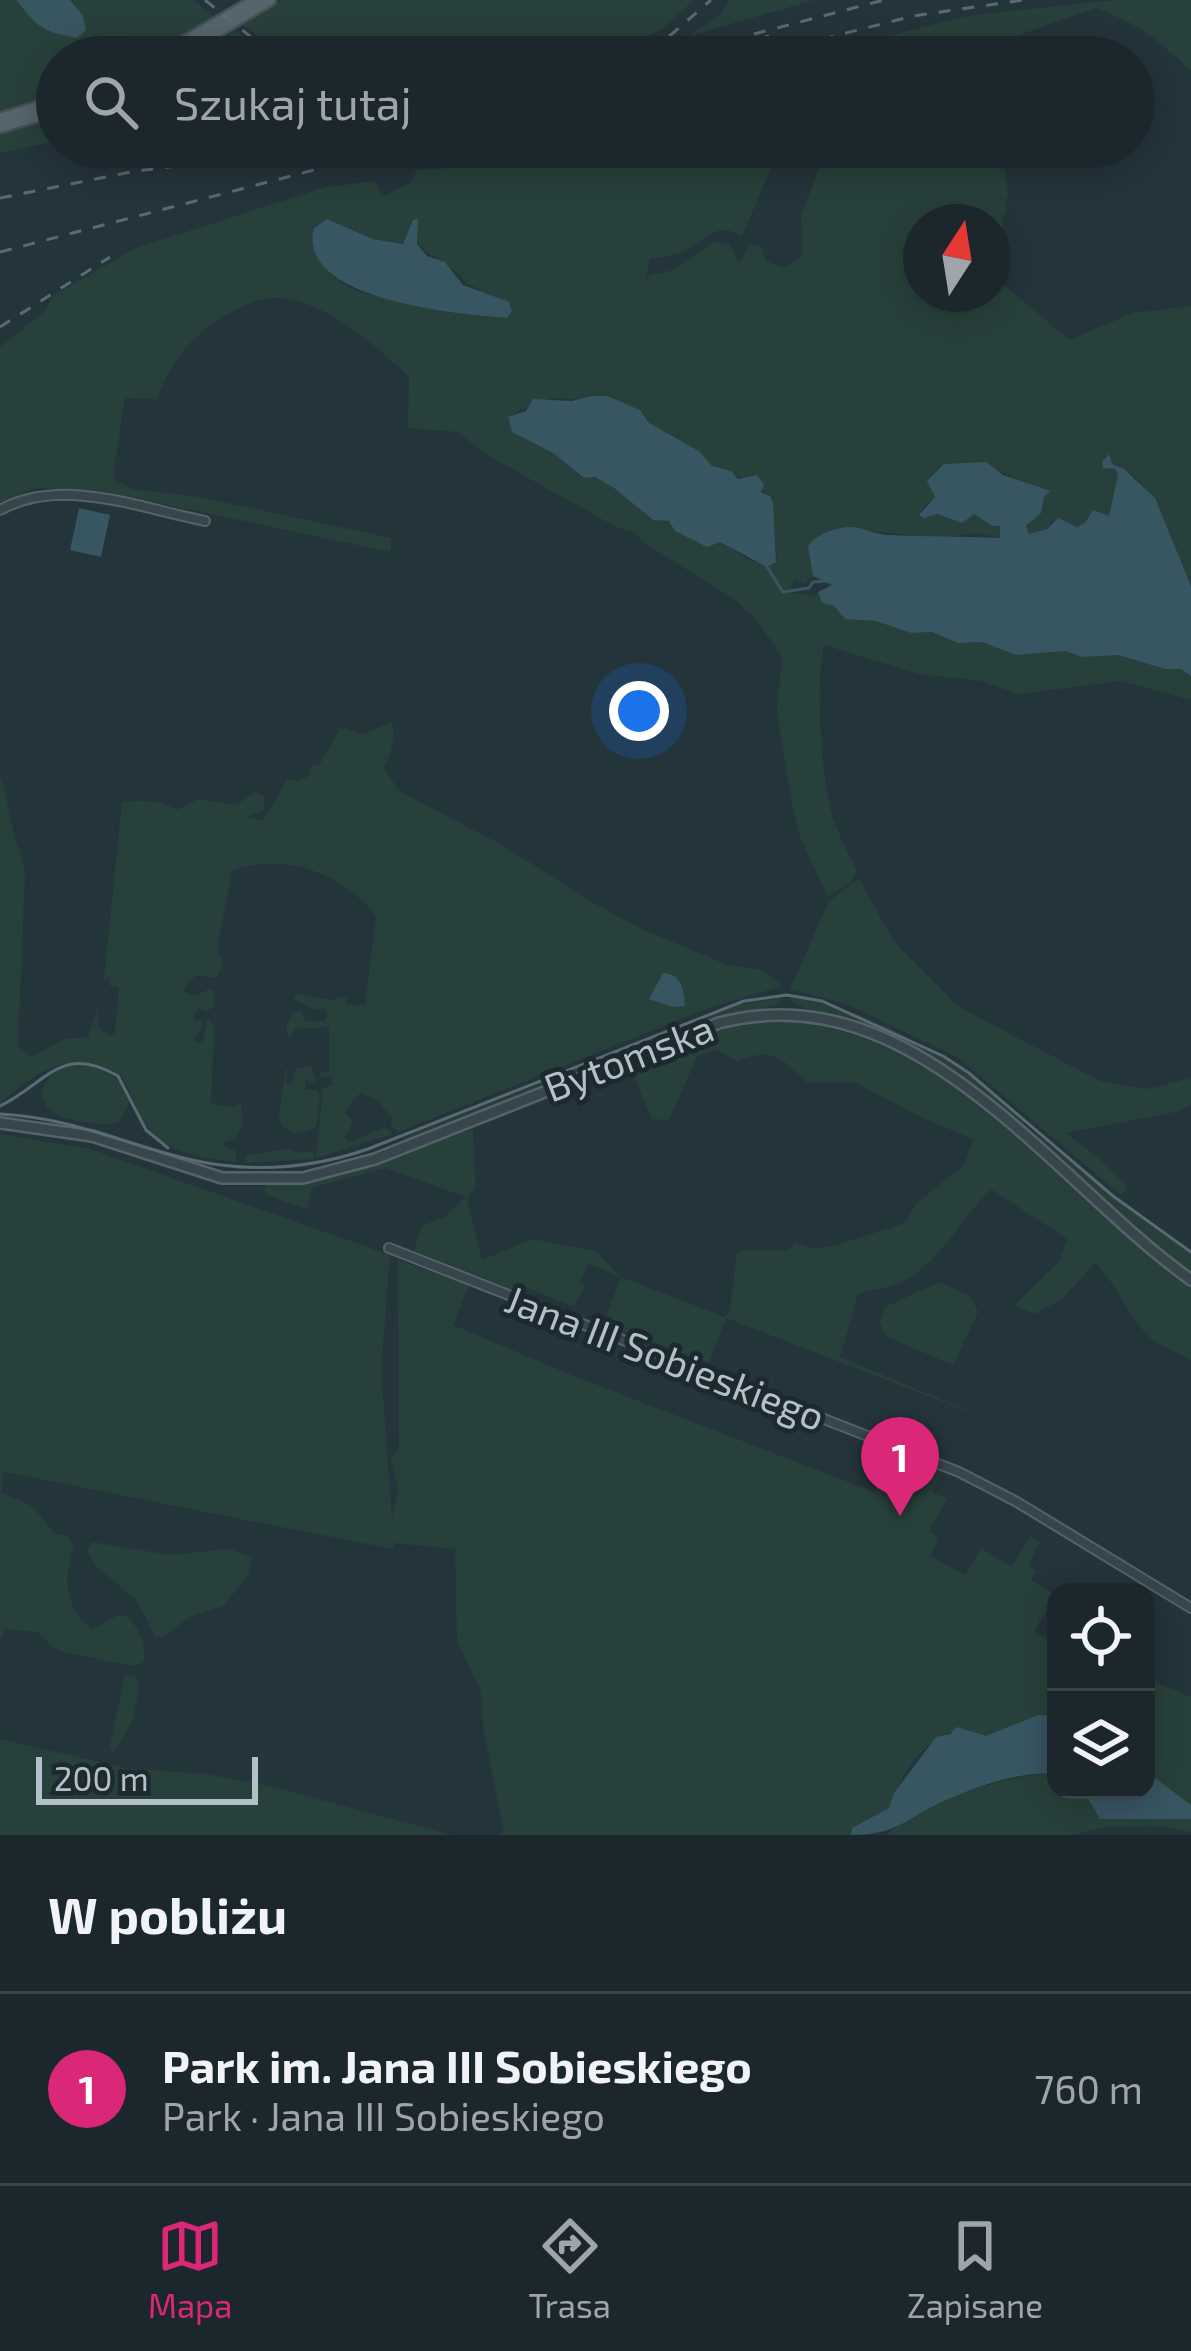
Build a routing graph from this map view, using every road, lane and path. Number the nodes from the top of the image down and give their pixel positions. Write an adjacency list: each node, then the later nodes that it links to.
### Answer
1 (256, 0): 3 (main road)
2 (270, 0): 4 (main road)
3 (194, 36)
4 (210, 36)
5 (36, 112): 6 (main road)
6 (0, 123)
7 (0, 510): 8 (street)
8 (205, 521)
9 (0, 1123): 11 (street, Bytomska)
10 (389, 1248): 12 (street, Jana III Sobieskiego)
11 (1191, 1280)
12 (1191, 1608)

